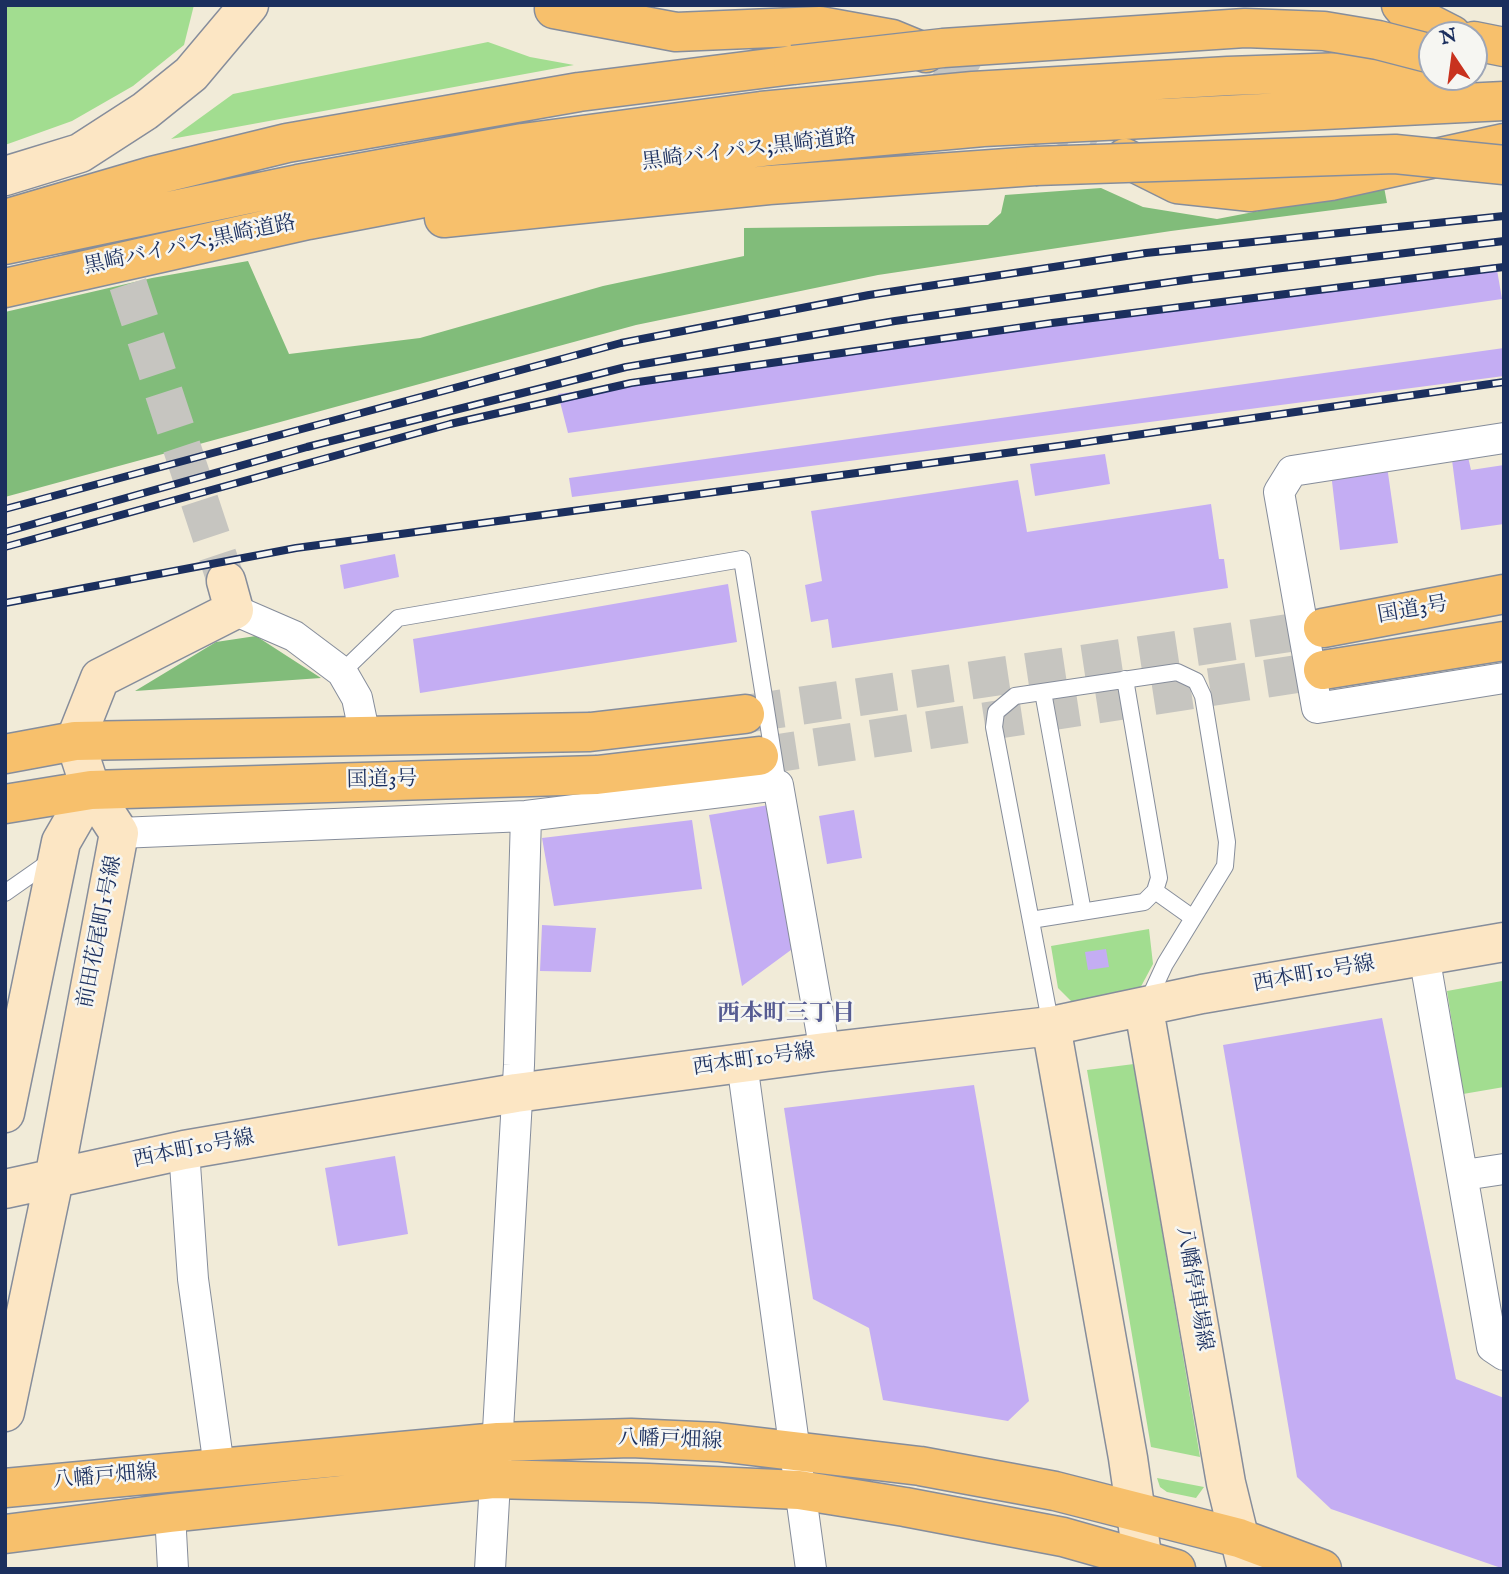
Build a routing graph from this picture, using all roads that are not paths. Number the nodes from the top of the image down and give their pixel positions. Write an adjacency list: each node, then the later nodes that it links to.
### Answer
1 (249, 5): 15 (street)
2 (601, 5): 4 (street)
3 (1401, 5): 5 (main road)
4 (542, 7): 7 (main road)
5 (1425, 21)
6 (1418, 50): 16 (main road, bridge)
7 (941, 59)
8 (1418, 69): 17 (main road, 黒崎バイパス;黒崎道路)
9 (1488, 77): 10 (main road)
10 (1504, 86)
11 (1504, 101): 18 (main road, 黒崎バイパス;黒崎道路)
12 (1504, 143): 13 (main road)
13 (1096, 144)
14 (1504, 165): 18 (main road, bridge)
15 (5, 176)
16 (5, 219)
17 (5, 245)
18 (87, 268): 19 (main road, 黒崎バイパス;黒崎道路)
19 (5, 288)
20 (1504, 438): 27 (street)
21 (1504, 594): 23 (main road, 国道3号)
22 (230, 596): 26 (street); 32 (street)
23 (1322, 628)
24 (1504, 641): 25 (main road, 国道3号)
25 (1323, 670)
26 (342, 672): 31 (street); 34 (lane)
27 (1504, 678)
28 (1125, 679): 29 (lane); 40 (lane); 43 (lane)
29 (1043, 692): 42 (lane); 44 (lane)
30 (745, 714): 31 (main road)
31 (365, 736): 32 (main road)
32 (75, 741): 33 (main road); 35 (street, 前田花尾町1号線)
33 (5, 754)
34 (769, 770): 35 (main road, 国道3号); 37 (street); 49 (street)
35 (91, 790): 36 (main road, 国道3号); 38 (street, 前田花尾町1号線); 39 (street)
36 (5, 804)
37 (526, 816): 38 (street); 51 (street)
38 (119, 833): 56 (street, 前田花尾町1号線)
39 (59, 856): 41 (lane); 52 (street)
40 (1156, 891): 42 (lane); 43 (lane)
41 (5, 893)
42 (1083, 912): 44 (lane)
43 (1193, 918): 47 (lane)
44 (1031, 920): 48 (lane)
45 (1504, 942): 46 (street, 西本町10号線)
46 (1424, 955): 47 (street, 西本町10号線); 55 (street)
47 (1144, 1009): 48 (street, 西本町10号線); 68 (street, 八幡停車場線)
48 (1051, 1026): 49 (street, 西本町10号線); 66 (street)
49 (825, 1052): 50 (street, 西本町10号線)
50 (742, 1063): 51 (street, 西本町10号線); 60 (street)
51 (516, 1093): 53 (street, 西本町10号線); 61 (street)
52 (5, 1113)
53 (184, 1150): 56 (street, 西本町10号線); 62 (street)
54 (1504, 1169): 55 (street)
55 (1464, 1175): 58 (street)
56 (54, 1179): 57 (street, 西本町10号線); 59 (street, 前田花尾町1号線)
57 (5, 1189)
58 (1504, 1355)
59 (5, 1412)
60 (793, 1451): 61 (main road, 八幡戸畑線); 64 (street); 66 (main road, 八幡戸畑線)
61 (496, 1461): 62 (main road, 八幡戸畑線); 64 (main road, 八幡戸畑線); 65 (main road, 八幡戸畑線); 71 (street)
62 (219, 1467): 63 (main road, 八幡戸畑線)
63 (5, 1488)
64 (799, 1490): 69 (main road, 八幡戸畑線); 72 (street)
65 (170, 1513): 67 (main road, 八幡戸畑線); 70 (street)
66 (1134, 1513): 68 (main road, 八幡戸畑線); 69 (street)
67 (5, 1534)
68 (1243, 1553): 73 (main road, 八幡戸畑線)
69 (1154, 1565)
70 (173, 1569)
71 (490, 1569)
72 (811, 1569)
73 (1322, 1569)

